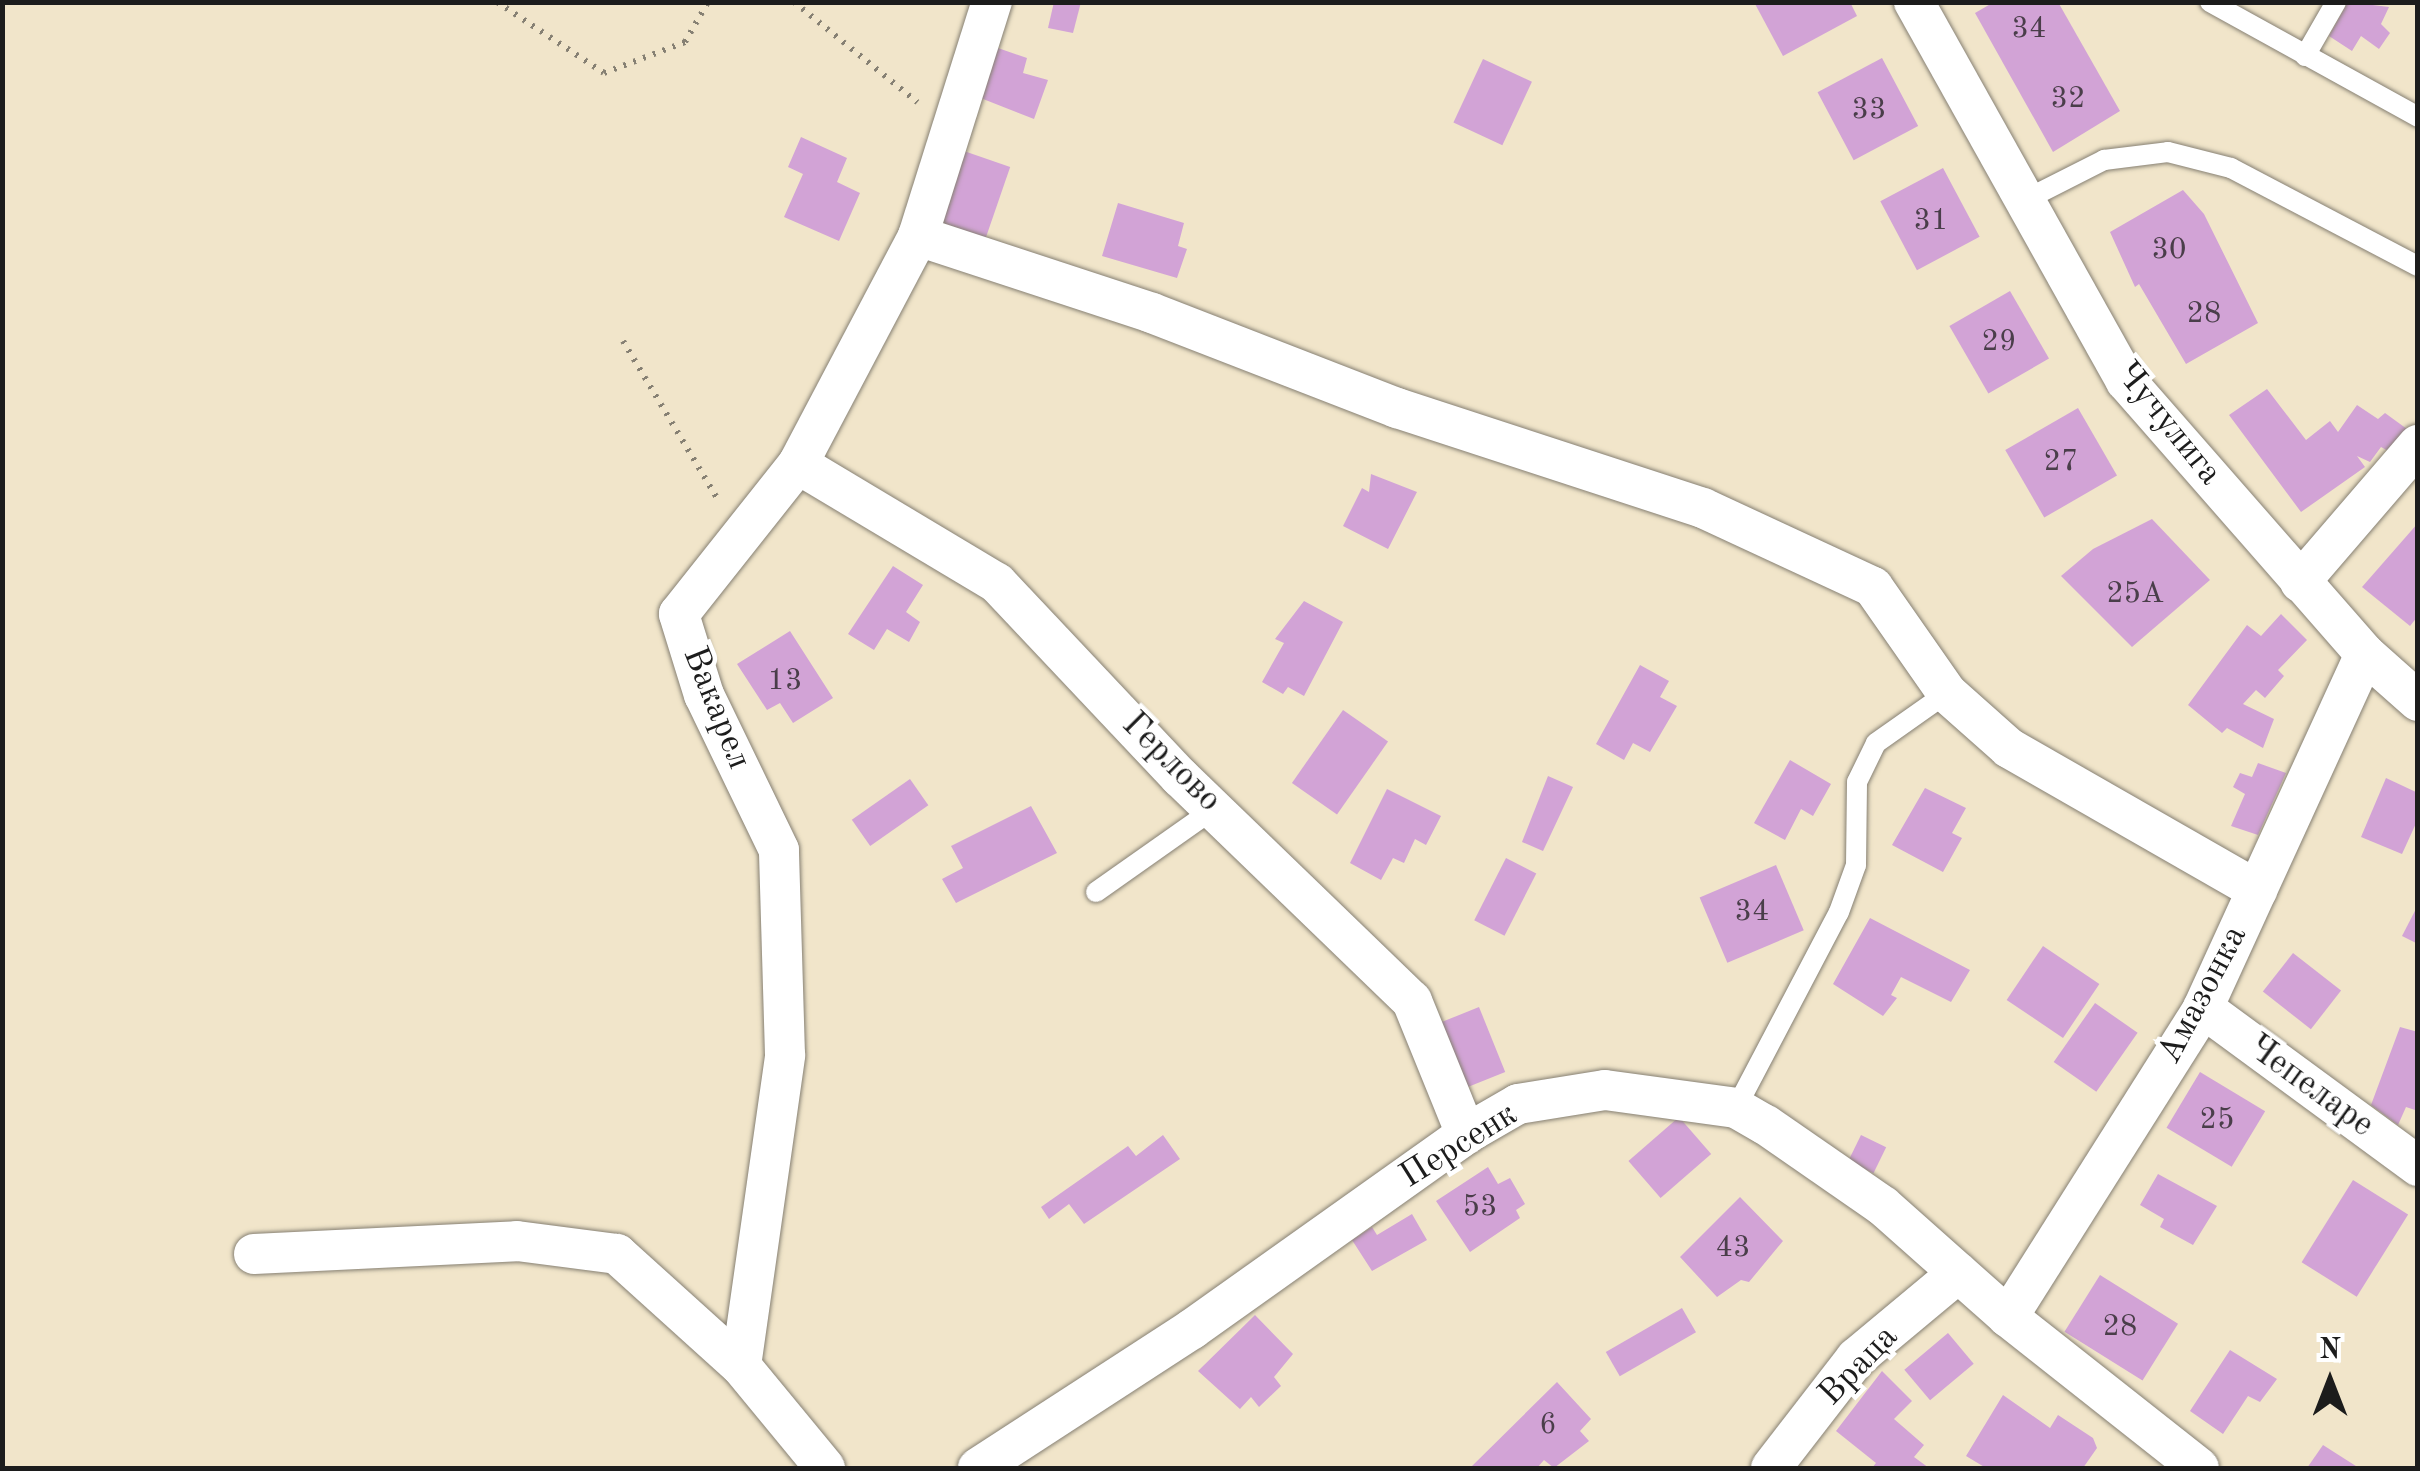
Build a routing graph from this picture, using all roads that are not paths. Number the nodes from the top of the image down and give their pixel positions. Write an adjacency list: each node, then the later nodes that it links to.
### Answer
1 (992, 2): 8 (street, Вакарел)
2 (1914, 2): 7 (street, Чучулига)
3 (2210, 2): 5 (lane)
4 (2336, 2): 5 (lane)
5 (2305, 56): 6 (lane)
6 (2418, 118)
7 (2026, 206): 9 (lane); 12 (street, Чучулига)
8 (918, 236): 11 (street, Вакарел); 14 (street)
9 (2418, 266)
10 (2418, 445): 12 (street)
11 (798, 464): 16 (street, Герлово); 26 (street, Вакарел)
12 (2300, 582): 13 (street, Чучулига)
13 (2365, 654): 15 (street, Чучулига); 17 (street, Амазонка)
14 (1947, 693): 17 (street); 20 (lane)
15 (2418, 701)
16 (1214, 808): 18 (lane); 21 (street, Герлово)
17 (2257, 890): 19 (street, Амазонка)
18 (1096, 892)
19 (2203, 1008): 22 (street, Чепеларе); 25 (street, Амазонка)
20 (1736, 1108): 21 (street, Персенк); 24 (street, Персенк)
21 (1466, 1134): 28 (street, Персенк)
22 (2418, 1166)
23 (254, 1254): 26 (street)
24 (1958, 1273): 25 (street, Персенк); 29 (street, Враца)
25 (2008, 1317): 30 (street, Персенк)
26 (741, 1366): 27 (street)
27 (825, 1468)
28 (978, 1468)
29 (1771, 1468)
30 (2199, 1468)

